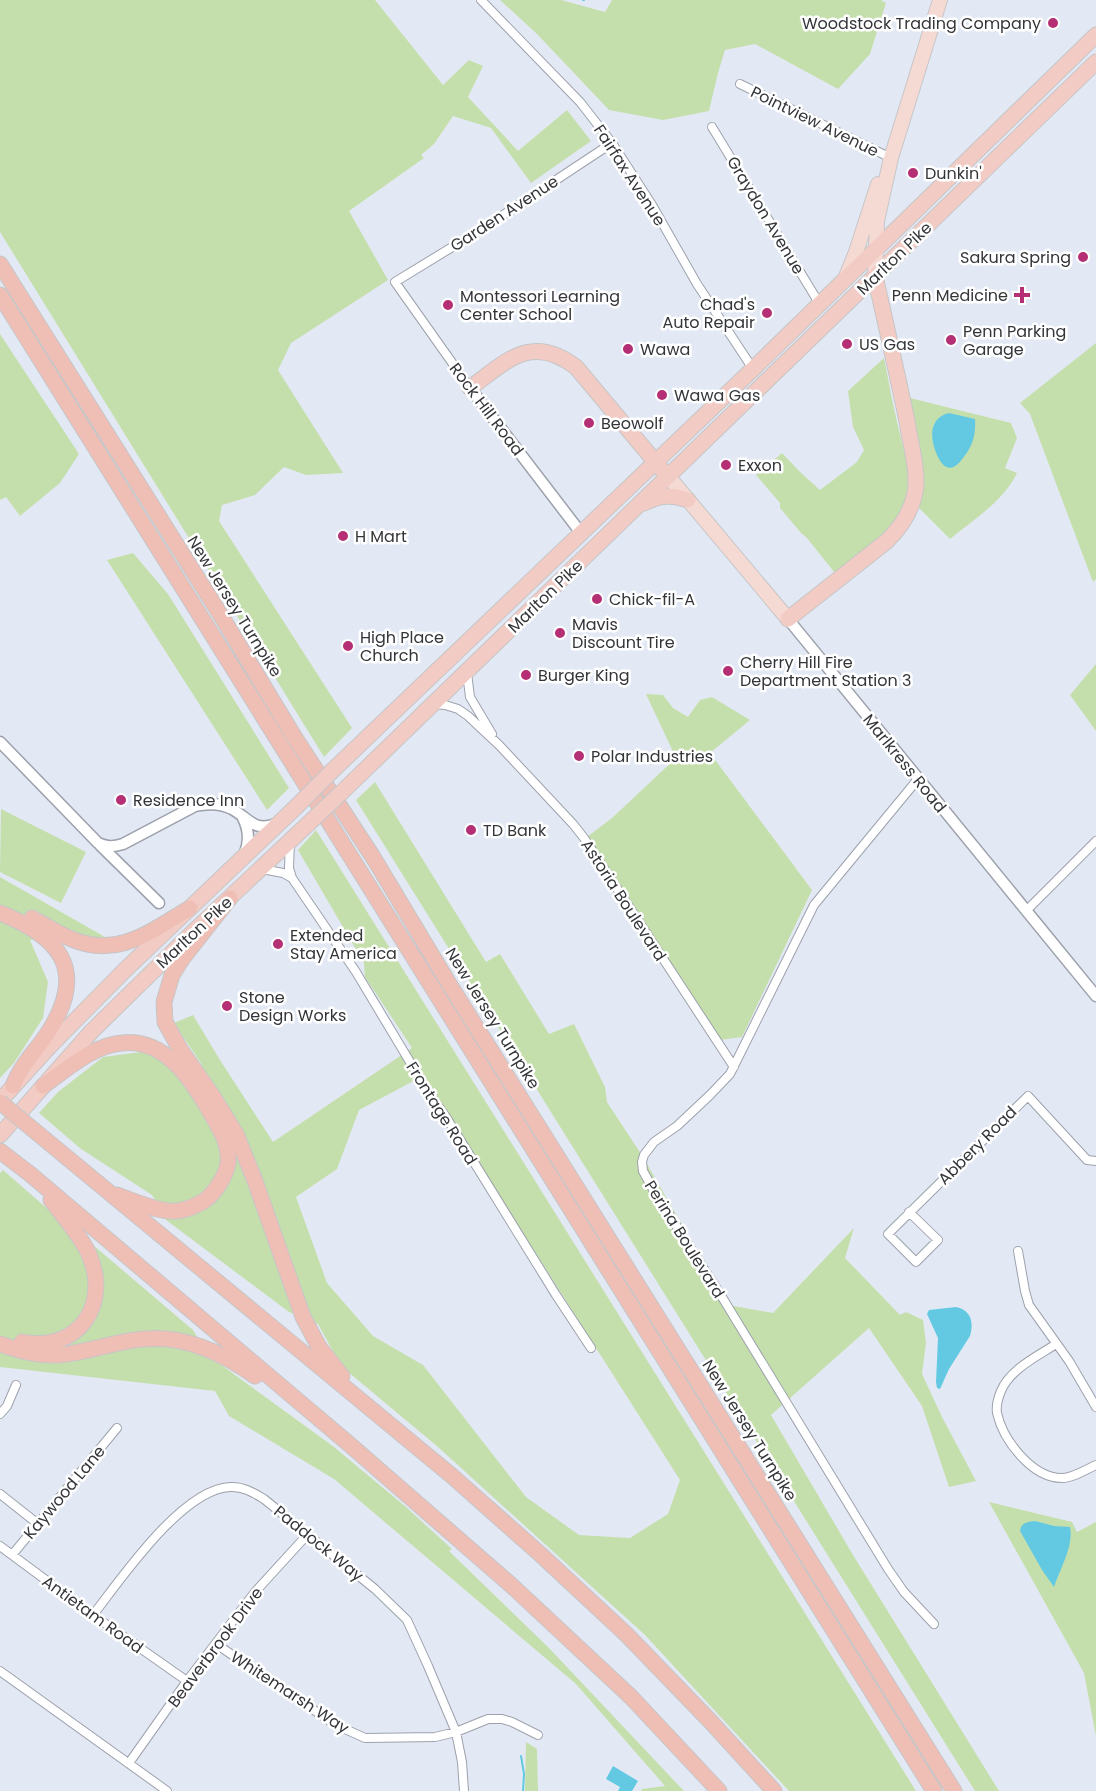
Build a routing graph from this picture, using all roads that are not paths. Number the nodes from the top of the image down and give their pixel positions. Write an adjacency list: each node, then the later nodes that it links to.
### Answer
1 (481, 0): 7 (street, Fairfax Avenue)
2 (940, 0): 8 (main road)
3 (1096, 35): 9 (highway, Marlton Pike)
4 (1096, 62): 11 (highway, Marlton Pike)
5 (740, 84): 8 (street, Pointview Avenue)
6 (712, 128): 15 (street, Graydon Avenue)
7 (612, 143): 13 (street, Garden Avenue); 16 (street, Fairfax Avenue)
8 (891, 158): 9 (main road); 12 (main road)
9 (876, 248): 11 (main road); 12 (highway, Marlton Pike)
10 (0, 264): 84 (highway, New Jersey Turnpike)
11 (875, 276): 19 (highway, Marlton Pike); 23 (highway)
12 (845, 279): 15 (highway, Marlton Pike)
13 (395, 282): 17 (street, Rock Hill Road)
14 (0, 295): 83 (highway)
15 (819, 303): 16 (highway, Marlton Pike)
16 (753, 369): 18 (highway, Marlton Pike)
17 (470, 388): 18 (highway); 22 (street, Rock Hill Road)
18 (656, 462): 19 (highway); 22 (highway, Marlton Pike)
19 (668, 476): 20 (main road, Marlkress Road); 21 (highway, Marlton Pike)
20 (688, 500): 21 (highway); 23 (main road, Marlkress Road)
21 (634, 509): 24 (highway, Marlton Pike)
22 (581, 533): 30 (highway, Marlton Pike, bridge)
23 (788, 619): 28 (street, Marlkress Road)
24 (467, 671): 25 (highway, Marlton Pike); 27 (street, Astoria Boulevard)
25 (432, 704): 27 (street, Astoria Boulevard); 31 (highway, Marlton Pike, bridge)
26 (0, 742): 33 (street)
27 (499, 745): 44 (street, Astoria Boulevard)
28 (918, 779): 41 (street, Marlkress Road); 44 (street, Perina Boulevard)
29 (243, 818): 30 (street); 33 (street); 34 (street)
30 (281, 821): 34 (highway, Marlton Pike)
31 (290, 841): 35 (highway, Marlton Pike); 36 (street, Frontage Road)
32 (1096, 842): 41 (street)
33 (98, 843): 39 (street)
34 (239, 861): 40 (highway, Marlton Pike)
35 (262, 868): 36 (street); 37 (highway, Marlton Pike)
36 (292, 878): 58 (street, Frontage Road)
37 (230, 898): 46 (highway, Marlton Pike); 61 (highway)
38 (0, 903): 40 (highway)
39 (159, 903)
40 (190, 908): 45 (highway, Marlton Pike)
41 (1027, 910): 43 (street, Marlkress Road)
42 (0, 913): 45 (highway)
43 (1096, 996)
44 (734, 1067): 72 (street, Perina Boulevard)
45 (13, 1086): 47 (highway, Marlton Pike)
46 (43, 1086): 48 (highway, Marlton Pike); 52 (highway)
47 (0, 1102): 52 (highway, bridge)
48 (0, 1135)
49 (0, 1151): 51 (highway)
50 (1096, 1161): 53 (street, Abbery Road)
51 (30, 1174): 55 (highway); 64 (highway)
52 (109, 1192): 61 (highway)
53 (909, 1212): 53 (street, Abbery Road)
54 (1018, 1251): 57 (street)
55 (0, 1334)
56 (0, 1344): 64 (highway)
57 (1056, 1344): 60 (street); 65 (street)
58 (591, 1348)
59 (16, 1385): 62 (street)
60 (1096, 1407)
61 (374, 1412): 82 (highway)
62 (0, 1414)
63 (117, 1428): 67 (street, Kaywood Lane)
64 (349, 1444): 81 (highway)
65 (1096, 1465)
66 (0, 1494): 67 (street)
67 (38, 1524): 70 (street, Kaywood Lane)
68 (307, 1535): 71 (street, Paddock Way); 73 (street, Beaverbrook Drive); 76 (street, Paddock Way)
69 (0, 1546): 70 (street, Antietam Road)
70 (12, 1555): 71 (street, Antietam Road)
71 (93, 1615): 75 (street, Antietam Road)
72 (934, 1624)
73 (216, 1644): 75 (street, Beaverbrook Drive); 76 (street, Whitemarsh Way)
74 (0, 1671): 78 (street)
75 (187, 1681): 78 (street, Beaverbrook Drive)
76 (456, 1732): 77 (street, Whitemarsh Way); 80 (street, Paddock Way)
77 (538, 1735)
78 (129, 1763): 79 (street)
79 (167, 1791)
80 (464, 1791)
81 (719, 1791)
82 (774, 1791)
83 (934, 1791)
84 (954, 1791)

